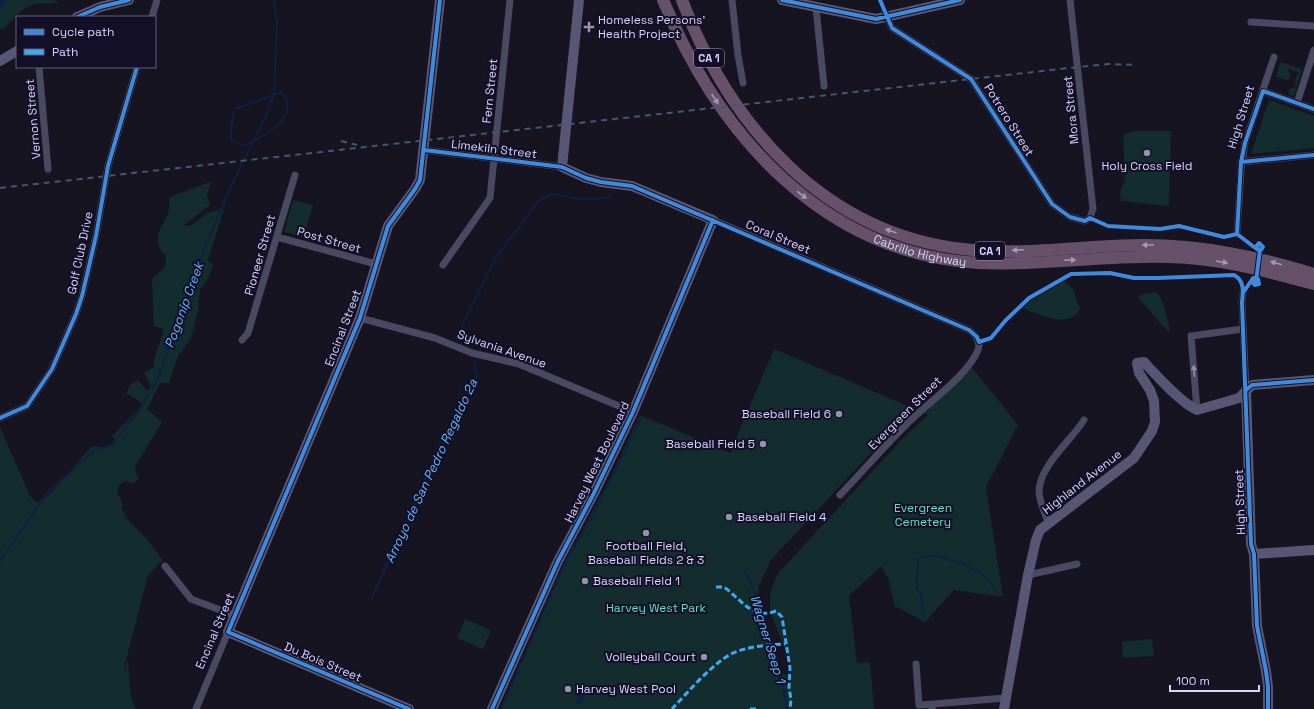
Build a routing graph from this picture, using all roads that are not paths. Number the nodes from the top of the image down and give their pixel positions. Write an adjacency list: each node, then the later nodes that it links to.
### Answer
1 (129, 0): 14 (street)
2 (157, 0): 15 (street)
3 (440, 0): 31 (street, Encinal Street)
4 (510, 0): 33 (street, Fern Street)
5 (579, 0): 35 (street)
6 (663, 0): 47 (highway, Cabrillo Highway / CA 1, one-way to 47)
7 (682, 0): 19 (highway, Cabrillo Highway / CA 1)
8 (693, 0): 19 (highway)
9 (732, 0): 26 (street)
10 (782, 0): 13 (street)
11 (960, 0): 16 (street)
12 (1070, 0): 39 (street, Mora Street)
13 (816, 8): 16 (street); 27 (street)
14 (79, 16)
15 (152, 16)
16 (887, 17): 39 (street, Potrero Street)
17 (1251, 22): 18 (street)
18 (1314, 26)
19 (694, 29): 46 (highway, Cabrillo Highway / CA 1, one-way to 19)
20 (1314, 50): 29 (street)
21 (16, 52): 23 (street)
22 (1274, 57): 28 (street, High Street)
23 (0, 61)
24 (39, 68): 36 (street, Vernon Street)
25 (137, 68): 57 (street, Golf Club Drive)
26 (743, 83)
27 (824, 86)
28 (1263, 91): 29 (street); 34 (street, High Street)
29 (1297, 103): 30 (street)
30 (1314, 109)
31 (424, 150): 33 (street, Limekiln Street); 44 (street, Encinal Street)
32 (1314, 155): 34 (street)
33 (494, 159): 35 (street, Limekiln Street); 45 (street, Fern Street)
34 (1241, 162): 41 (street, High Street)
35 (562, 166): 38 (street, Coral Street)
36 (48, 169)
37 (294, 175): 42 (street, Pioneer Street)
38 (690, 210): 40 (street, Coral Street); 43 (street)
39 (1090, 218)
40 (713, 220): 43 (street, Harvey West Boulevard); 52 (street, Coral Street)
41 (1237, 234)
42 (277, 237): 44 (street, Post Street); 51 (street, Pioneer Street)
43 (704, 243): 56 (street, Harvey West Boulevard)
44 (376, 264): 49 (street, Encinal Street)
45 (443, 266)
46 (1314, 274)
47 (1314, 284)
48 (1243, 293): 50 (street, High Street)
49 (360, 318): 56 (street, Sylvania Avenue); 66 (street, Encinal Street)
50 (1243, 329): 54 (street, High Street); 55 (street, one-way to 50)
51 (242, 340)
52 (979, 342): 59 (street, Evergreen Street)
53 (1314, 380): 54 (street)
54 (1246, 390): 55 (street); 62 (street, High Street)
55 (1197, 410): 60 (street, Highland Avenue)
56 (633, 412): 73 (street, Harvey West Boulevard)
57 (0, 418)
58 (1084, 420): 60 (street)
59 (840, 495)
60 (1049, 524): 65 (street, Highland Avenue)
61 (1314, 550): 62 (street)
62 (1254, 554): 75 (street, High Street)
63 (1077, 564): 65 (street)
64 (165, 566): 66 (street)
65 (1028, 575): 69 (street, Highland Avenue)
66 (236, 616): 67 (street, Encinal Street)
67 (228, 632): 71 (street, Encinal Street); 72 (street, Du Bois Street)
68 (916, 664): 70 (street)
69 (1006, 698): 70 (street); 74 (street, Highland Avenue)
70 (933, 707)
71 (196, 709)
72 (409, 709)
73 (492, 709)
74 (1004, 709)
75 (1268, 709)

